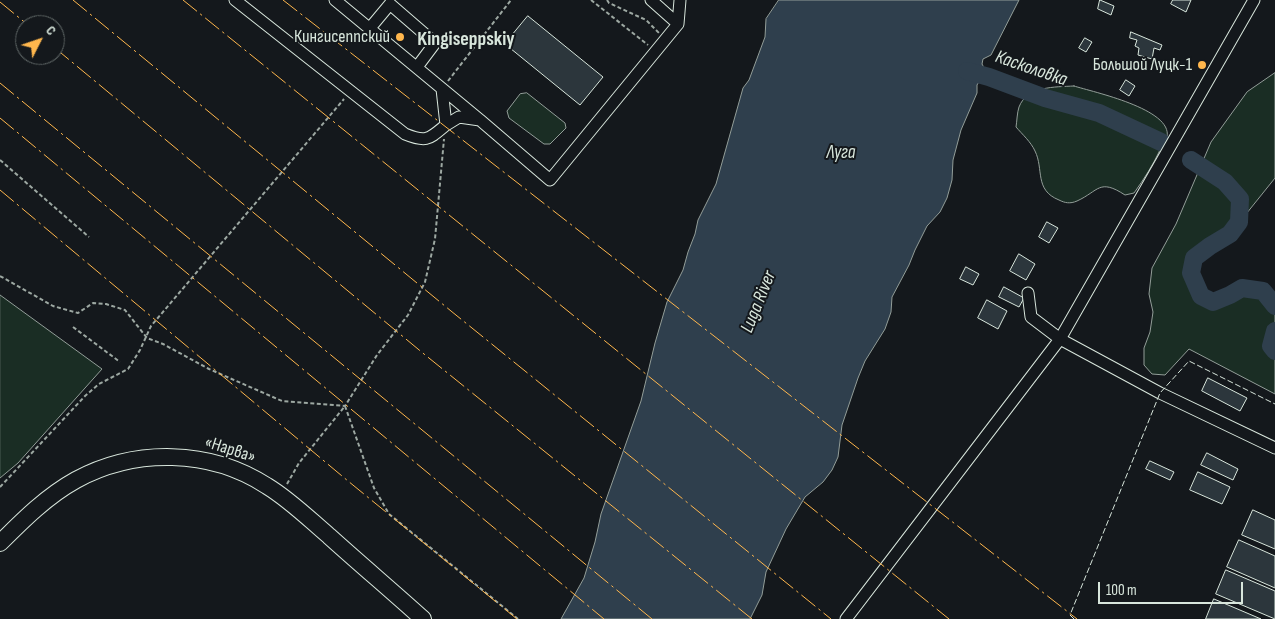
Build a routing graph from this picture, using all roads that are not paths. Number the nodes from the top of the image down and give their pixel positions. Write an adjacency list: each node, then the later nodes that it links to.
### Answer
1 (235, 0): 11 (street)
2 (336, 0): 7 (street)
3 (651, 0): 6 (street)
4 (680, 0): 6 (street)
5 (1254, 0): 13 (street)
6 (676, 21): 10 (street)
7 (370, 28): 8 (street); 8 (street)
8 (417, 68): 9 (street)
9 (442, 89): 10 (street); 11 (street)
10 (480, 120): 11 (street)
11 (446, 124)
12 (1028, 293): 13 (street)
13 (1060, 339): 14 (street); 17 (street)
14 (1275, 448)
15 (0, 543): 16 (highway, «Нарва»)
16 (423, 619)
17 (846, 619)

